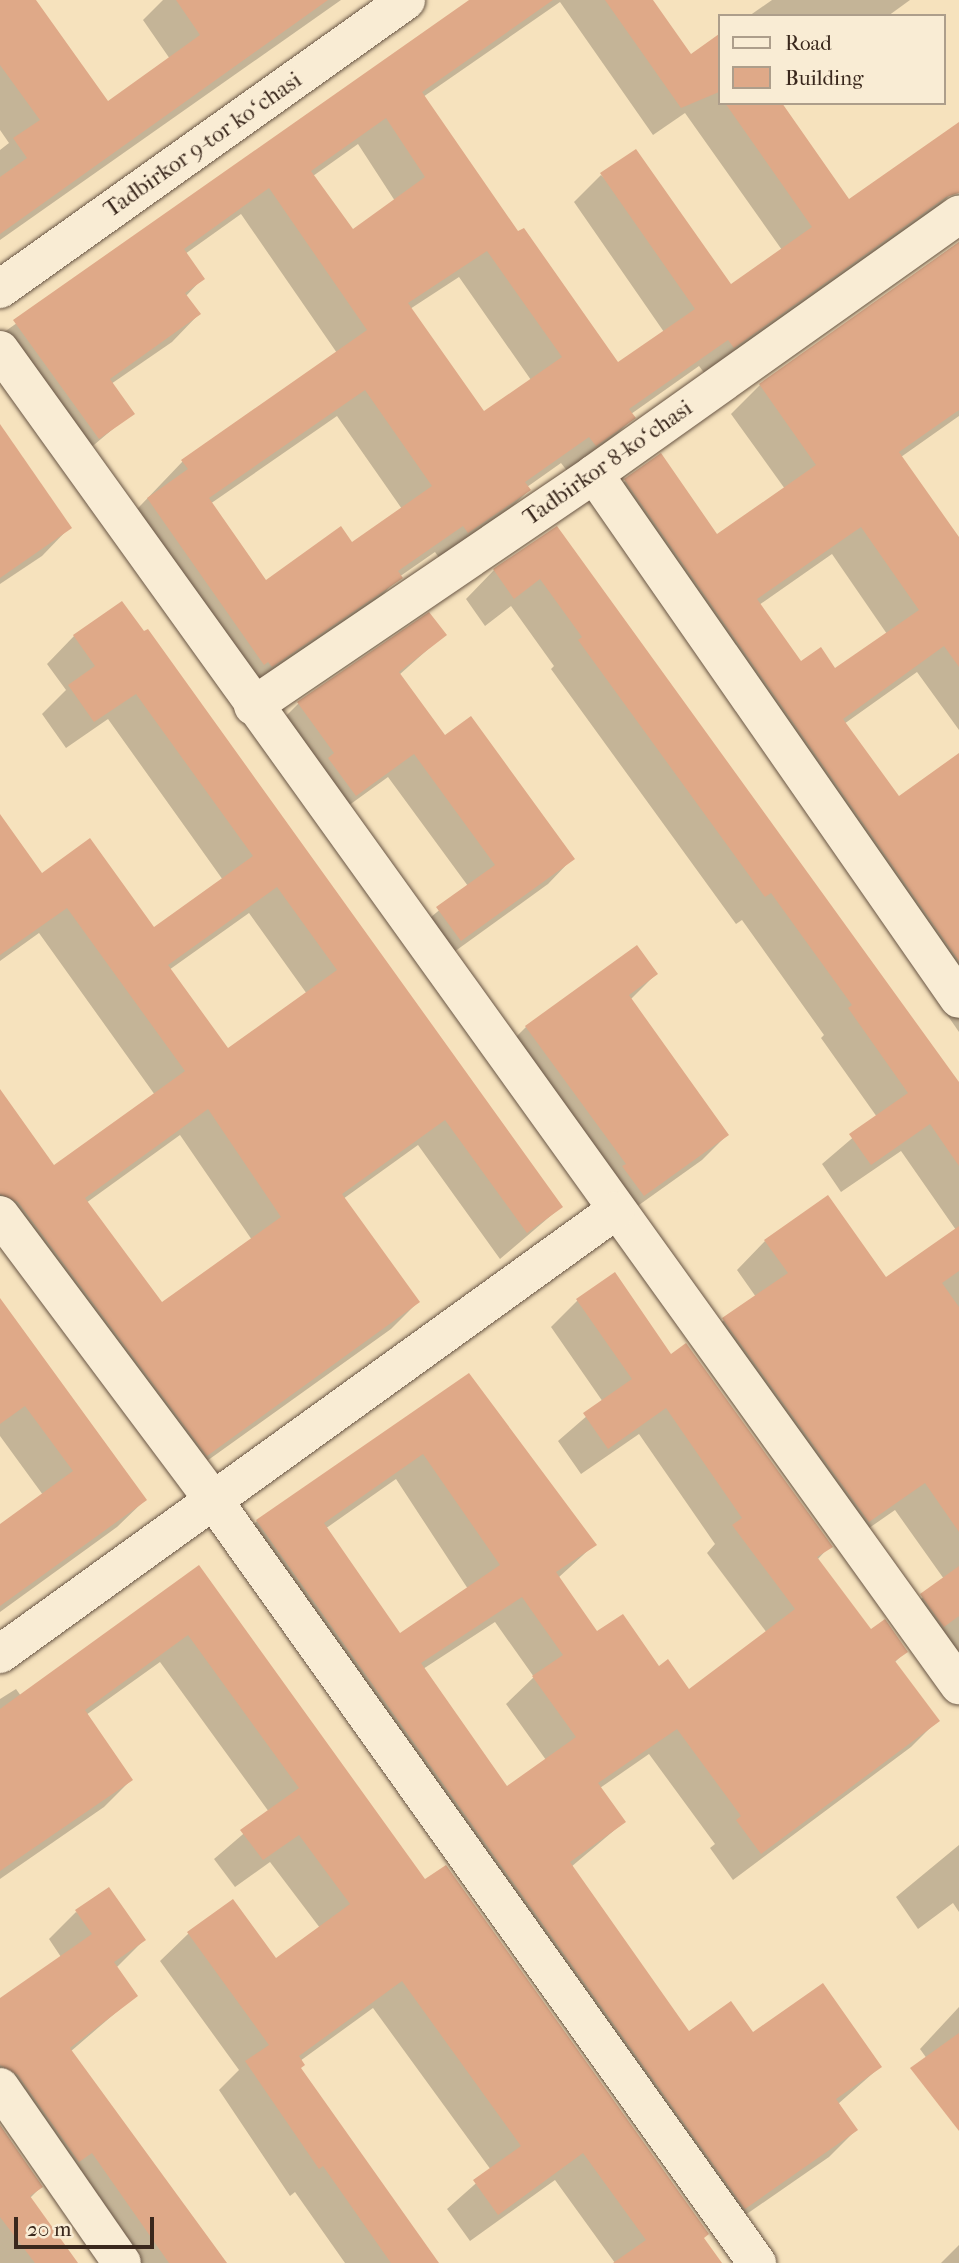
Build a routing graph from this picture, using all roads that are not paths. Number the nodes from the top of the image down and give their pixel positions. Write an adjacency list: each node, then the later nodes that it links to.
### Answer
1 (406, 0): 3 (street, Tadbirkor 9-tor koʻchasi)
2 (959, 215): 5 (street, Tadbirkor 8-koʻchasi)
3 (0, 289)
4 (0, 350): 6 (street)
5 (594, 474): 6 (street, Tadbirkor 8-koʻchasi); 7 (street)
6 (253, 706): 8 (street)
7 (959, 999)
8 (615, 1210): 10 (street); 12 (street)
9 (0, 1215): 10 (street)
10 (214, 1501): 11 (street); 15 (street)
11 (0, 1654)
12 (959, 1685)
13 (0, 2087): 14 (street)
14 (122, 2263)
15 (757, 2263)

